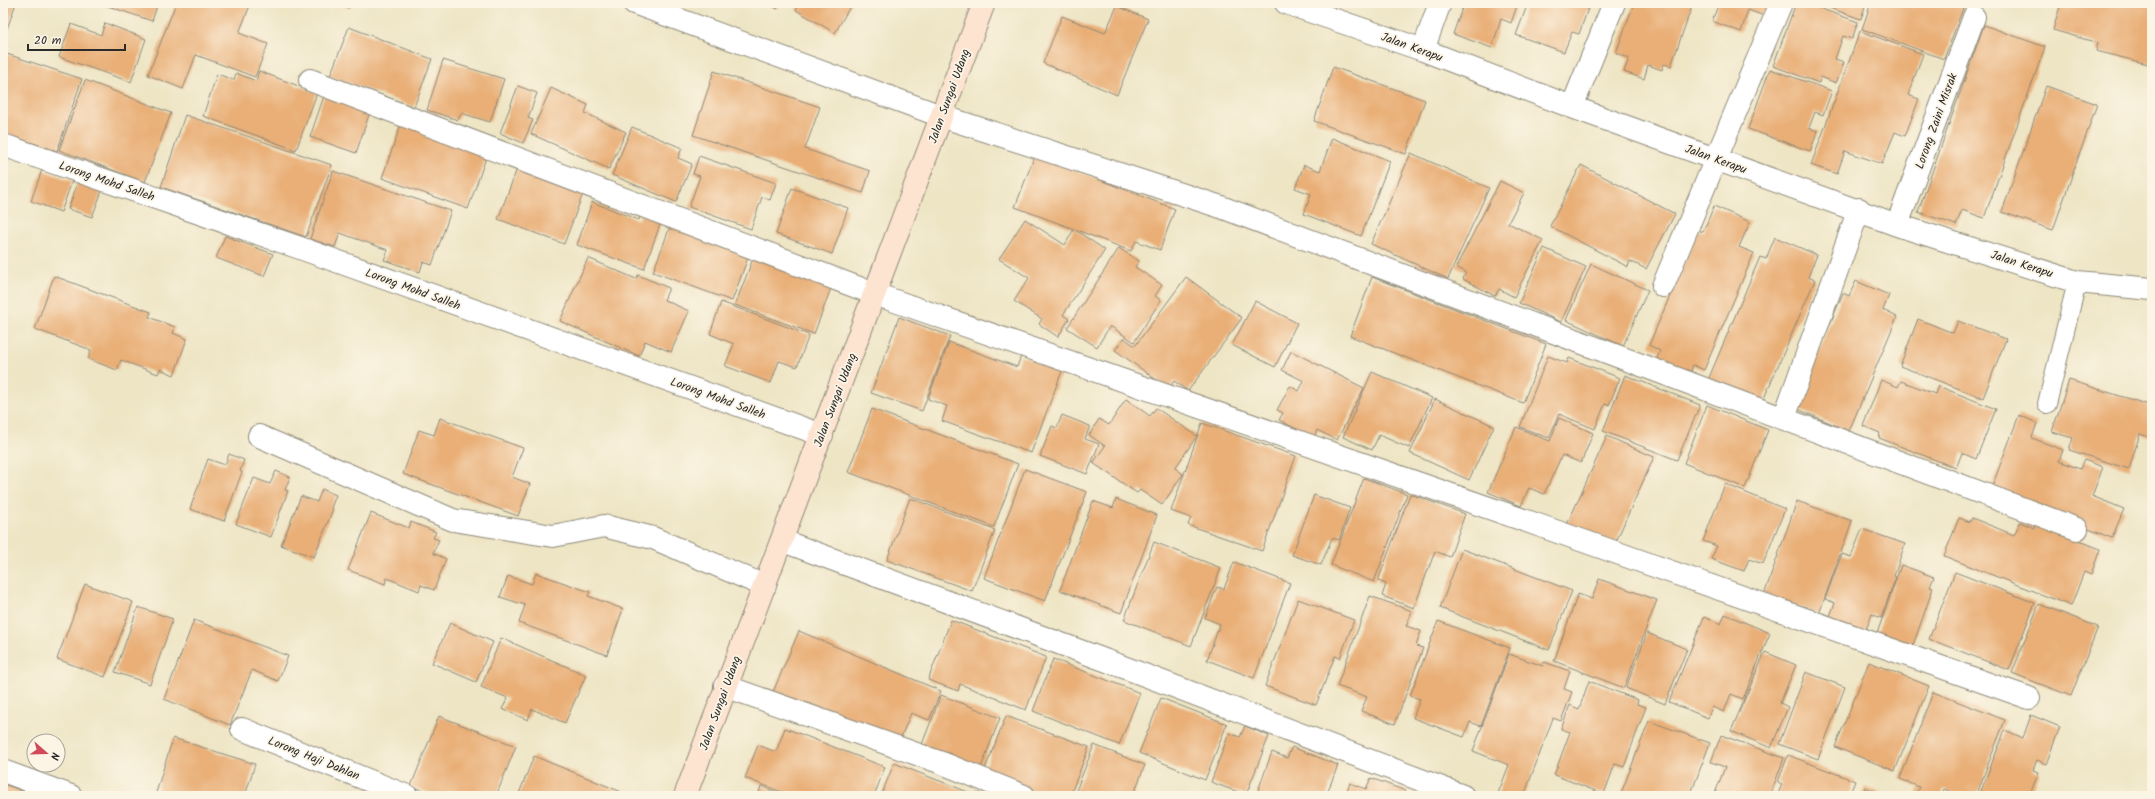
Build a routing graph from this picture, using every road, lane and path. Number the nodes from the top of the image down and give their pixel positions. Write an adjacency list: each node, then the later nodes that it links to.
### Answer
1 (634, 3): 11 (street)
2 (984, 3): 11 (street, Jalan Sungai Udang)
3 (1286, 3): 8 (street, Jalan Kerapu)
4 (1440, 3): 8 (street)
5 (1614, 3): 10 (street)
6 (1781, 3): 13 (street)
7 (1974, 17): 15 (street, Lorong Zaini Misrak)
8 (1423, 50): 10 (street, Jalan Kerapu)
9 (310, 80): 19 (street)
10 (1572, 107): 13 (street, Jalan Kerapu)
11 (941, 116): 19 (street, Jalan Sungai Udang); 21 (street)
12 (3, 145): 22 (street, Lorong Mohd Salleh)
13 (1717, 159): 14 (street, Jalan Kerapu); 17 (street)
14 (1859, 210): 15 (street, Jalan Kerapu); 21 (street)
15 (1897, 225): 16 (street, Jalan Kerapu)
16 (2077, 282): 18 (street, Jalan Kerapu); 20 (lane)
17 (1663, 286)
18 (2152, 289)
19 (875, 294): 22 (street, Jalan Sungai Udang); 28 (street)
20 (2047, 404)
21 (1784, 418): 24 (street)
22 (822, 435): 25 (street, Jalan Sungai Udang)
23 (259, 436): 26 (street)
24 (2077, 529)
25 (783, 541): 26 (street, Jalan Sungai Udang); 35 (street)
26 (765, 586): 27 (street, Jalan Sungai Udang)
27 (725, 686): 33 (street, Jalan Sungai Udang); 34 (street)
28 (2029, 698)
29 (242, 729): 32 (street, Lorong Haji Dahlan)
30 (3, 771): 31 (street)
31 (71, 796)
32 (407, 796)
33 (685, 796)
34 (1024, 796)
35 (1463, 796)

